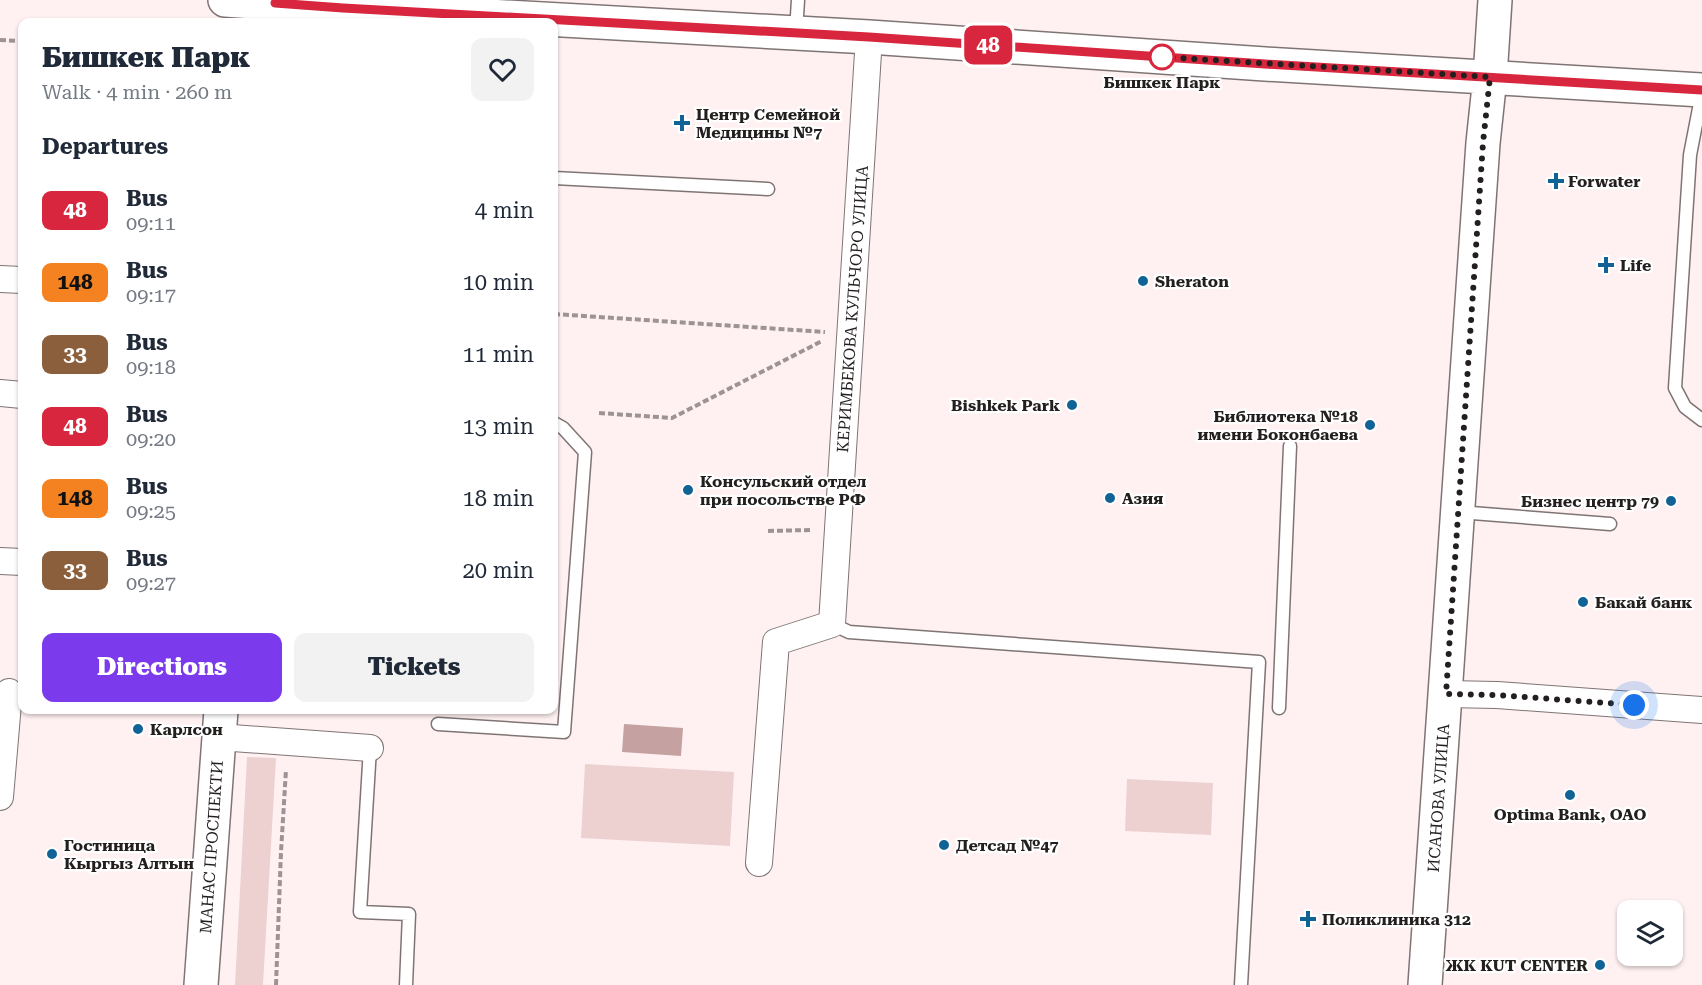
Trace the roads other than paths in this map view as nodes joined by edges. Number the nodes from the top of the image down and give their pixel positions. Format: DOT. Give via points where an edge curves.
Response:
graph roads {
  1 [pos="225,0"];
  2 [pos="798,0"];
  3 [pos="1495,0"];
  4 [pos="274,8"];
  5 [pos="436,18"];
  6 [pos="558,23"];
  7 [pos="796,33"];
  8 [pos="869,37"];
  9 [pos="1490,77"];
  10 [pos="1702,91"];
  11 [pos="558,178"];
  12 [pos="768,189"];
  13 [pos="0,279"];
  14 [pos="18,279"];
  15 [pos="0,393"];
  16 [pos="18,395"];
  17 [pos="1702,420"];
  18 [pos="558,425"];
  19 [pos="1290,446"];
  20 [pos="1458,512"];
  21 [pos="1610,524"];
  22 [pos="0,561"];
  23 [pos="18,562"];
  24 [pos="832,624"];
  25 [pos="10,692"];
  26 [pos="1446,694"];
  27 [pos="1279,708"];
  28 [pos="1702,710"];
  29 [pos="220,723"];
  30 [pos="438,724"];
  31 [pos="370,748"];
  32 [pos="0,797"];
  33 [pos="759,863"];
  34 [pos="201,985"];
  35 [pos="406,985"];
  36 [pos="1240,985"];
  37 [pos="1425,985"];
  1 -- 4 [label="main road"];
  2 -- 7 [label="lane"];
  3 -- 9 [label="main road, ИСАНОВА УЛИЦА"];
  4 -- 5 [label="main road"];
  6 -- 7 [label="main road"];
  7 -- 8 [label="main road"];
  8 -- 9 [label="main road"];
  8 -- 24 [label="street, КЕРИМБЕКОВА КУЛЬЧОРО УЛИЦА"];
  9 -- 10 [label="main road"];
  9 -- 20 [label="main road, ИСАНОВА УЛИЦА"];
  10 -- 17 [label="lane" via="1690,155 1675,388 1685,408"];
  11 -- 12 [label="lane"];
  13 -- 14 [label="street"];
  15 -- 16 [label="street"];
  18 -- 30 [label="lane" via="585,452 564,732"];
  19 -- 27 [label="lane"];
  20 -- 21 [label="lane"];
  20 -- 26 [label="main road, ИСАНОВА УЛИЦА"];
  22 -- 23 [label="street"];
  24 -- 33 [label="street" via="776,642"];
  24 -- 36 [label="lane" via="849,632 1259,662"];
  25 -- 32 [label="street"];
  26 -- 28 [label="street"];
  26 -- 37 [label="main road, ИСАНОВА УЛИЦА"];
  29 -- 31 [label="street" via="288,742"];
  29 -- 34 [label="main road, МАНАС ПРОСПЕКТИ"];
  31 -- 35 [label="lane" via="360,912 409,914"];
}
